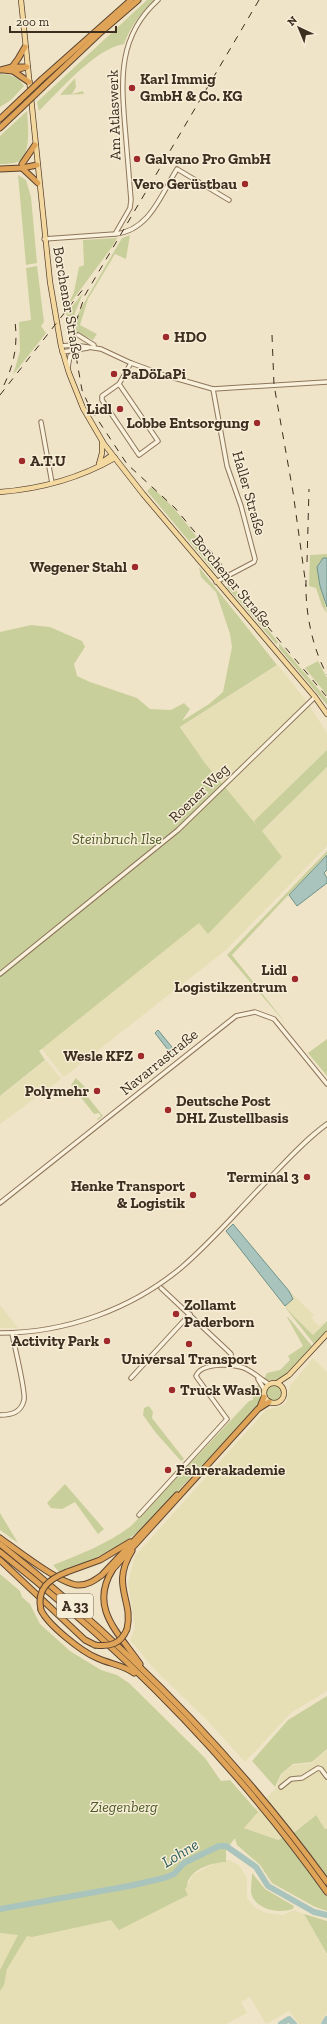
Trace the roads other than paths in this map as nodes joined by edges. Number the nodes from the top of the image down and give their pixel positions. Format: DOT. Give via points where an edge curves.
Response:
graph roads {
  1 [pos="21,0"];
  2 [pos="131,0"];
  3 [pos="138,0"];
  4 [pos="158,0"];
  5 [pos="25,47"];
  6 [pos="27,67"];
  7 [pos="12,69"];
  8 [pos="2,70"];
  9 [pos="29,82"];
  10 [pos="20,100"];
  11 [pos="0,114"];
  12 [pos="0,119"];
  13 [pos="0,128"];
  14 [pos="35,145"];
  15 [pos="36,165"];
  16 [pos="22,166"];
  17 [pos="1,169"];
  18 [pos="38,183"];
  19 [pos="229,200"];
  20 [pos="115,234"];
  21 [pos="44,239"];
  22 [pos="78,335"];
  23 [pos="61,346"];
  24 [pos="93,347"];
  25 [pos="78,350"];
  26 [pos="62,352"];
  27 [pos="131,363"];
  28 [pos="67,369"];
  29 [pos="327,382"];
  30 [pos="119,384"];
  31 [pos="213,389"];
  32 [pos="41,422"];
  33 [pos="102,440"];
  34 [pos="113,457"];
  35 [pos="99,464"];
  36 [pos="94,469"];
  37 [pos="52,483"];
  38 [pos="0,492"];
  39 [pos="216,582"];
  40 [pos="315,697"];
  41 [pos="327,714"];
  42 [pos="0,974"];
  43 [pos="327,1084"];
  44 [pos="327,1124"];
  45 [pos="0,1204"];
  46 [pos="161,1288"];
  47 [pos="190,1314"];
  48 [pos="0,1333"];
  49 [pos="12,1333"];
  50 [pos="327,1334"];
  51 [pos="232,1365"];
  52 [pos="289,1375"];
  53 [pos="131,1378"];
  54 [pos="257,1378"];
  55 [pos="269,1384"];
  56 [pos="277,1384"];
  57 [pos="282,1388"];
  58 [pos="264,1389"];
  59 [pos="264,1397"];
  60 [pos="269,1402"];
  61 [pos="258,1409"];
  62 [pos="0,1415"];
  63 [pos="194,1479"];
  64 [pos="139,1515"];
  65 [pos="145,1534"];
  66 [pos="139,1535"];
  67 [pos="0,1538"];
  68 [pos="0,1544"];
  69 [pos="0,1552"];
  70 [pos="0,1560"];
  71 [pos="146,1673"];
  72 [pos="145,1680"];
  73 [pos="231,1767"];
  74 [pos="327,1777"];
  75 [pos="281,1787"];
  76 [pos="327,1882"];
  77 [pos="327,1892"];
  1 -- 5 [label="main road, Borchener Straße"];
  2 -- 10 [label="highway, bridge"];
  3 -- 13 [label="highway, bridge"];
  4 -- 20 [label="street, Am Atlaswerk" via="142,16 130,38 125,57 122,89 131,204"];
  5 -- 6 [label="main road, Borchener Straße"];
  5 -- 7 [label="highway"];
  6 -- 7 [label="highway"];
  6 -- 9 [label="main road, Borchener Straße"];
  7 -- 8 [label="highway"];
  7 -- 9 [label="highway"];
  9 -- 14 [label="main road, Borchener Straße"];
  10 -- 11 [label="highway"];
  10 -- 12 [label="highway"];
  14 -- 15 [label="main road, Borchener Straße"];
  14 -- 16 [label="highway"];
  15 -- 16 [label="highway"];
  15 -- 18 [label="main road, Borchener Straße"];
  16 -- 17 [label="highway"];
  16 -- 18 [label="highway"];
  18 -- 21 [label="main road, Borchener Straße"];
  19 -- 20 [label="street" via="177,169 142,224 129,231"];
  20 -- 21 [label="street"];
  21 -- 23 [label="main road, Borchener Straße"];
  22 -- 24 [label="street" via="94,345"];
  23 -- 24 [label="street"];
  23 -- 26 [label="main road, Borchener Straße"];
  24 -- 25 [label="street"];
  24 -- 27 [label="street"];
  25 -- 26 [label="street"];
  25 -- 28 [label="street" via="70,356"];
  26 -- 28 [label="main road, Borchener Straße"];
  27 -- 30 [label="street"];
  27 -- 31 [label="street" via="180,381"];
  28 -- 33 [label="main road, Borchener Straße" via="83,408"];
  29 -- 31 [label="street"];
  30 -- 30 [label="street" via="158,441 139,455 102,400 102,396"];
  31 -- 39 [label="street, Haller Straße" via="226,466 241,506 255,559"];
  32 -- 37 [label="street"];
  33 -- 34 [label="main road, Borchener Straße"];
  33 -- 35 [label="main road"];
  34 -- 35 [label="main road"];
  34 -- 36 [label="main road"];
  34 -- 39 [label="main road, Borchener Straße"];
  35 -- 36 [label="main road"];
  36 -- 37 [label="main road"];
  37 -- 38 [label="main road"];
  39 -- 40 [label="main road, Borchener Straße"];
  40 -- 41 [label="main road, Borchener Straße"];
  40 -- 42 [label="street, Roener Weg" via="178,830"];
  43 -- 45 [label="street, Navarrastraße" via="274,1019 255,1012 236,1016"];
  44 -- 49 [label="street" via="304,1143 191,1259 155,1287 123,1305 86,1320 53,1328"];
  46 -- 47 [label="street"];
  47 -- 51 [label="street" via="231,1354"];
  47 -- 53 [label="street"];
  48 -- 49 [label="street"];
  49 -- 62 [label="street" via="24,1401 11,1415"];
  50 -- 52 [label="main road"];
  51 -- 54 [label="street" via="249,1370"];
  51 -- 64 [label="street" via="203,1368 197,1374 227,1419"];
  52 -- 56 [label="main road"];
  52 -- 57 [label="main road"];
  54 -- 55 [label="street"];
  54 -- 58 [label="street"];
  55 -- 56 [label="main road"];
  55 -- 58 [label="main road"];
  56 -- 57 [label="main road"];
  57 -- 60 [label="main road" via="284,1394 281,1400 276,1403"];
  58 -- 59 [label="main road"];
  59 -- 60 [label="main road"];
  59 -- 61 [label="highway"];
  60 -- 61 [label="highway"];
  61 -- 63 [label="highway"];
  63 -- 65 [label="highway"];
  63 -- 66 [label="highway"];
  65 -- 70 [label="highway, bridge" via="123,1572 122,1589 128,1618 127,1629 117,1642 105,1647 85,1640"];
  65 -- 71 [label="highway" via="113,1569 105,1584 104,1597 108,1618"];
  66 -- 67 [label="highway" via="102,1575 78,1585 65,1580"];
  66 -- 72 [label="highway, bridge" via="100,1560 51,1579 42,1589 39,1599 41,1610 50,1622 88,1653 125,1667"];
  68 -- 71 [label="highway, A 33" via="89,1619"];
  69 -- 72 [label="highway, A 33" via="78,1617"];
  71 -- 73 [label="highway, A 33"];
  72 -- 73 [label="highway, A 33"];
  73 -- 76 [label="highway, A 33" via="284,1825"];
  73 -- 77 [label="highway, A 33"];
  74 -- 75 [label="street" via="318,1768 302,1778 291,1779"];
}
